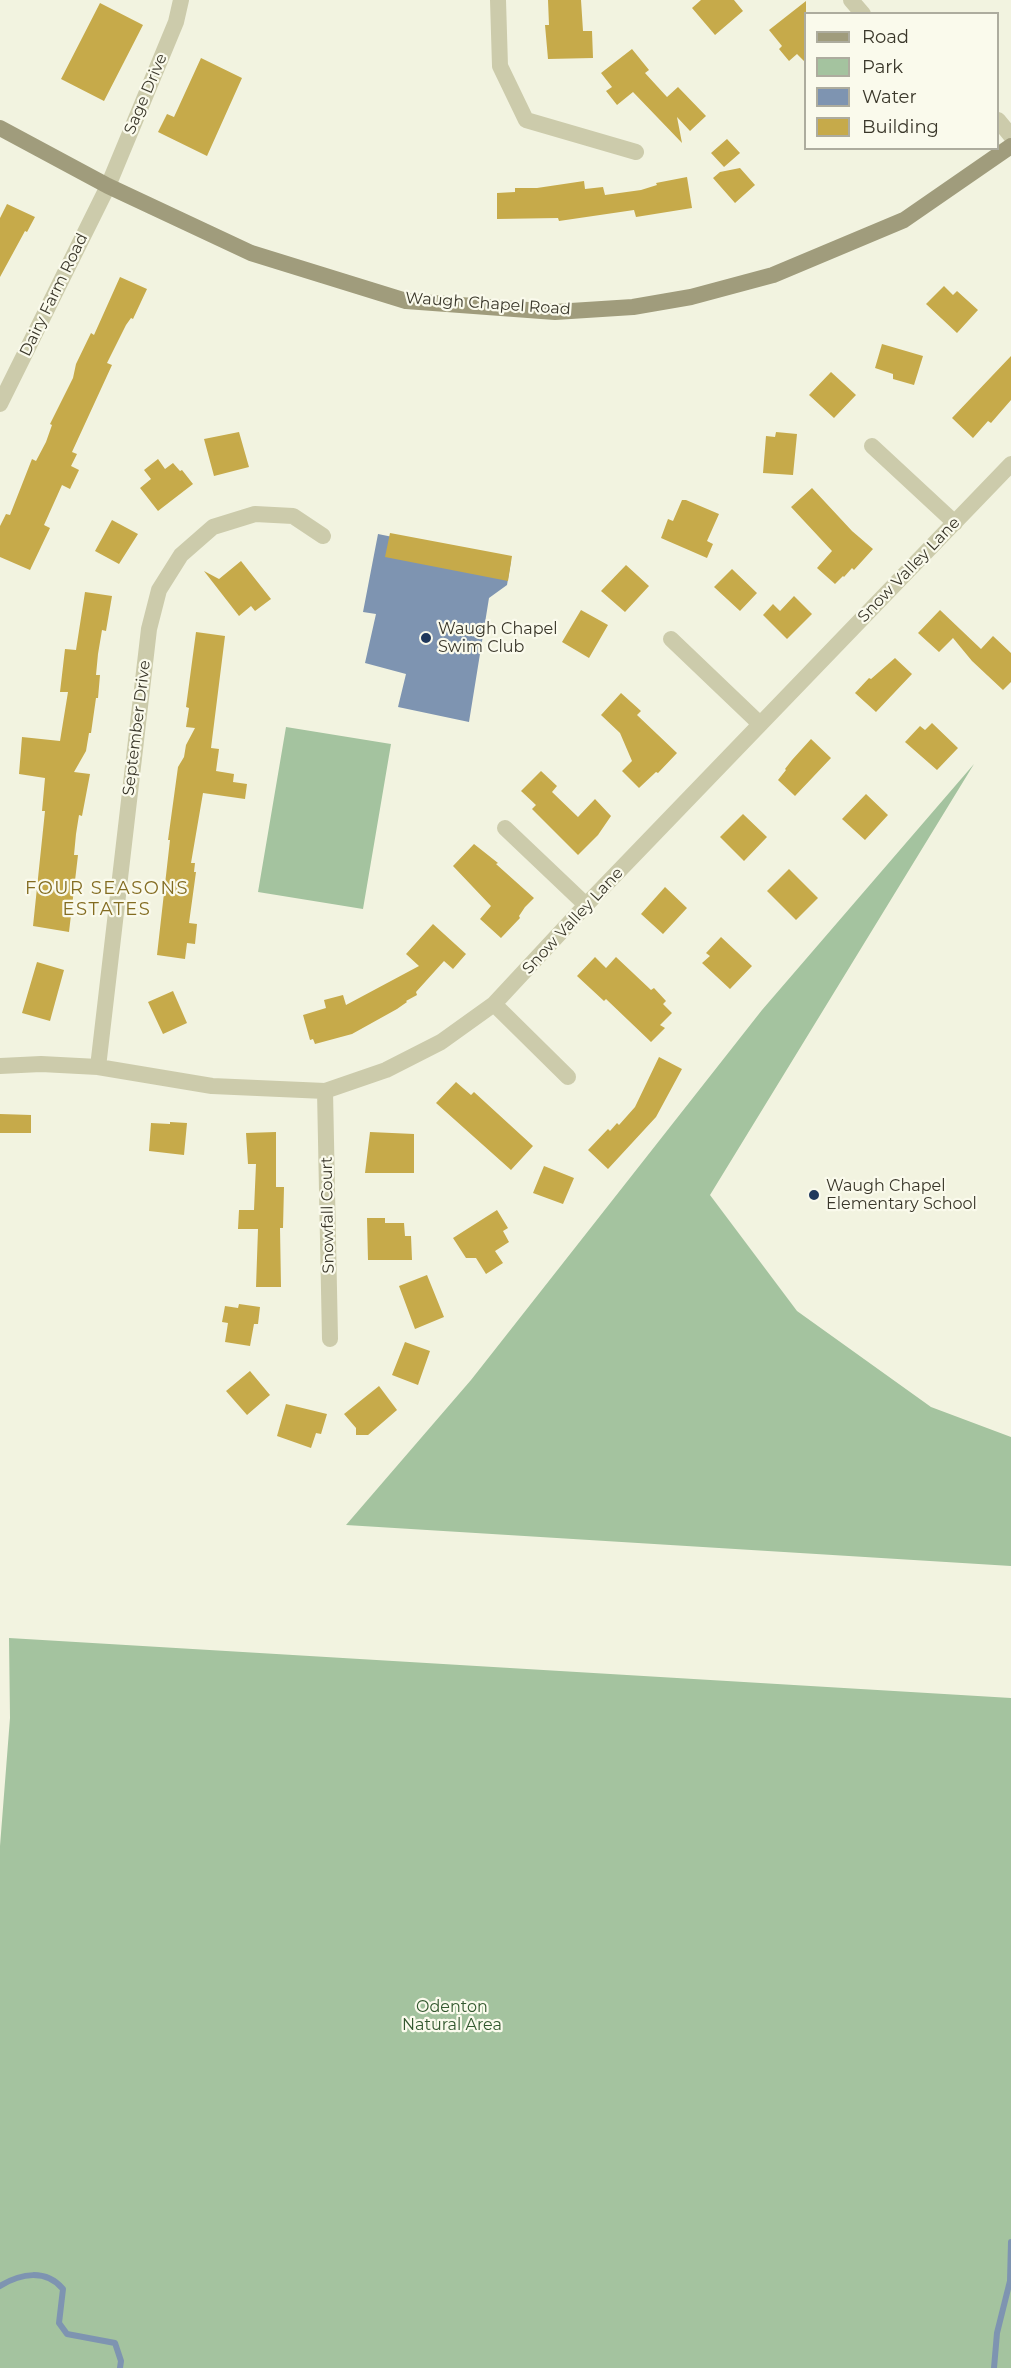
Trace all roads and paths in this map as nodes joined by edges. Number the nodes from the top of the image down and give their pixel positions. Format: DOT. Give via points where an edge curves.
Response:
graph roads {
  1 [pos="181,0"];
  2 [pos="498,0"];
  3 [pos="851,0"];
  4 [pos="861,12"];
  5 [pos="999,121"];
  6 [pos="0,128"];
  7 [pos="1011,136"];
  8 [pos="1011,146"];
  9 [pos="636,152"];
  10 [pos="108,186"];
  11 [pos="0,404"];
  12 [pos="872,446"];
  13 [pos="1011,464"];
  14 [pos="955,523"];
  15 [pos="323,536"];
  16 [pos="671,639"];
  17 [pos="760,724"];
  18 [pos="505,828"];
  19 [pos="586,905"];
  20 [pos="494,1004"];
  21 [pos="0,1066"];
  22 [pos="98,1067"];
  23 [pos="568,1077"];
  24 [pos="325,1090"];
  25 [pos="330,1339"];
  1 -- 10 [label="street, Sage Drive" via="176,22"];
  2 -- 9 [label="street" via="500,66 526,120"];
  3 -- 4 [label="street"];
  5 -- 7 [label="street"];
  6 -- 10 [label="main road, Waugh Chapel Road"];
  8 -- 10 [label="main road, Waugh Chapel Road" via="904,220 773,275 691,297 633,307 555,312 406,301 250,253"];
  10 -- 11 [label="street, Dairy Farm Road"];
  12 -- 14 [label="street"];
  13 -- 14 [label="street, Snow Valley Lane"];
  14 -- 17 [label="street, Snow Valley Lane"];
  15 -- 22 [label="street, September Drive" via="293,516 255,514 213,527 181,555 159,590 149,629"];
  16 -- 17 [label="street"];
  17 -- 19 [label="street, Snow Valley Lane"];
  18 -- 19 [label="street"];
  19 -- 20 [label="street, Snow Valley Lane"];
  20 -- 23 [label="street"];
  20 -- 24 [label="street, Snow Valley Lane" via="441,1042 386,1070"];
  21 -- 22 [label="street, Snow Valley Lane"];
  22 -- 24 [label="street, Snow Valley Lane" via="212,1086"];
  24 -- 25 [label="street, Snowfall Court"];
}
